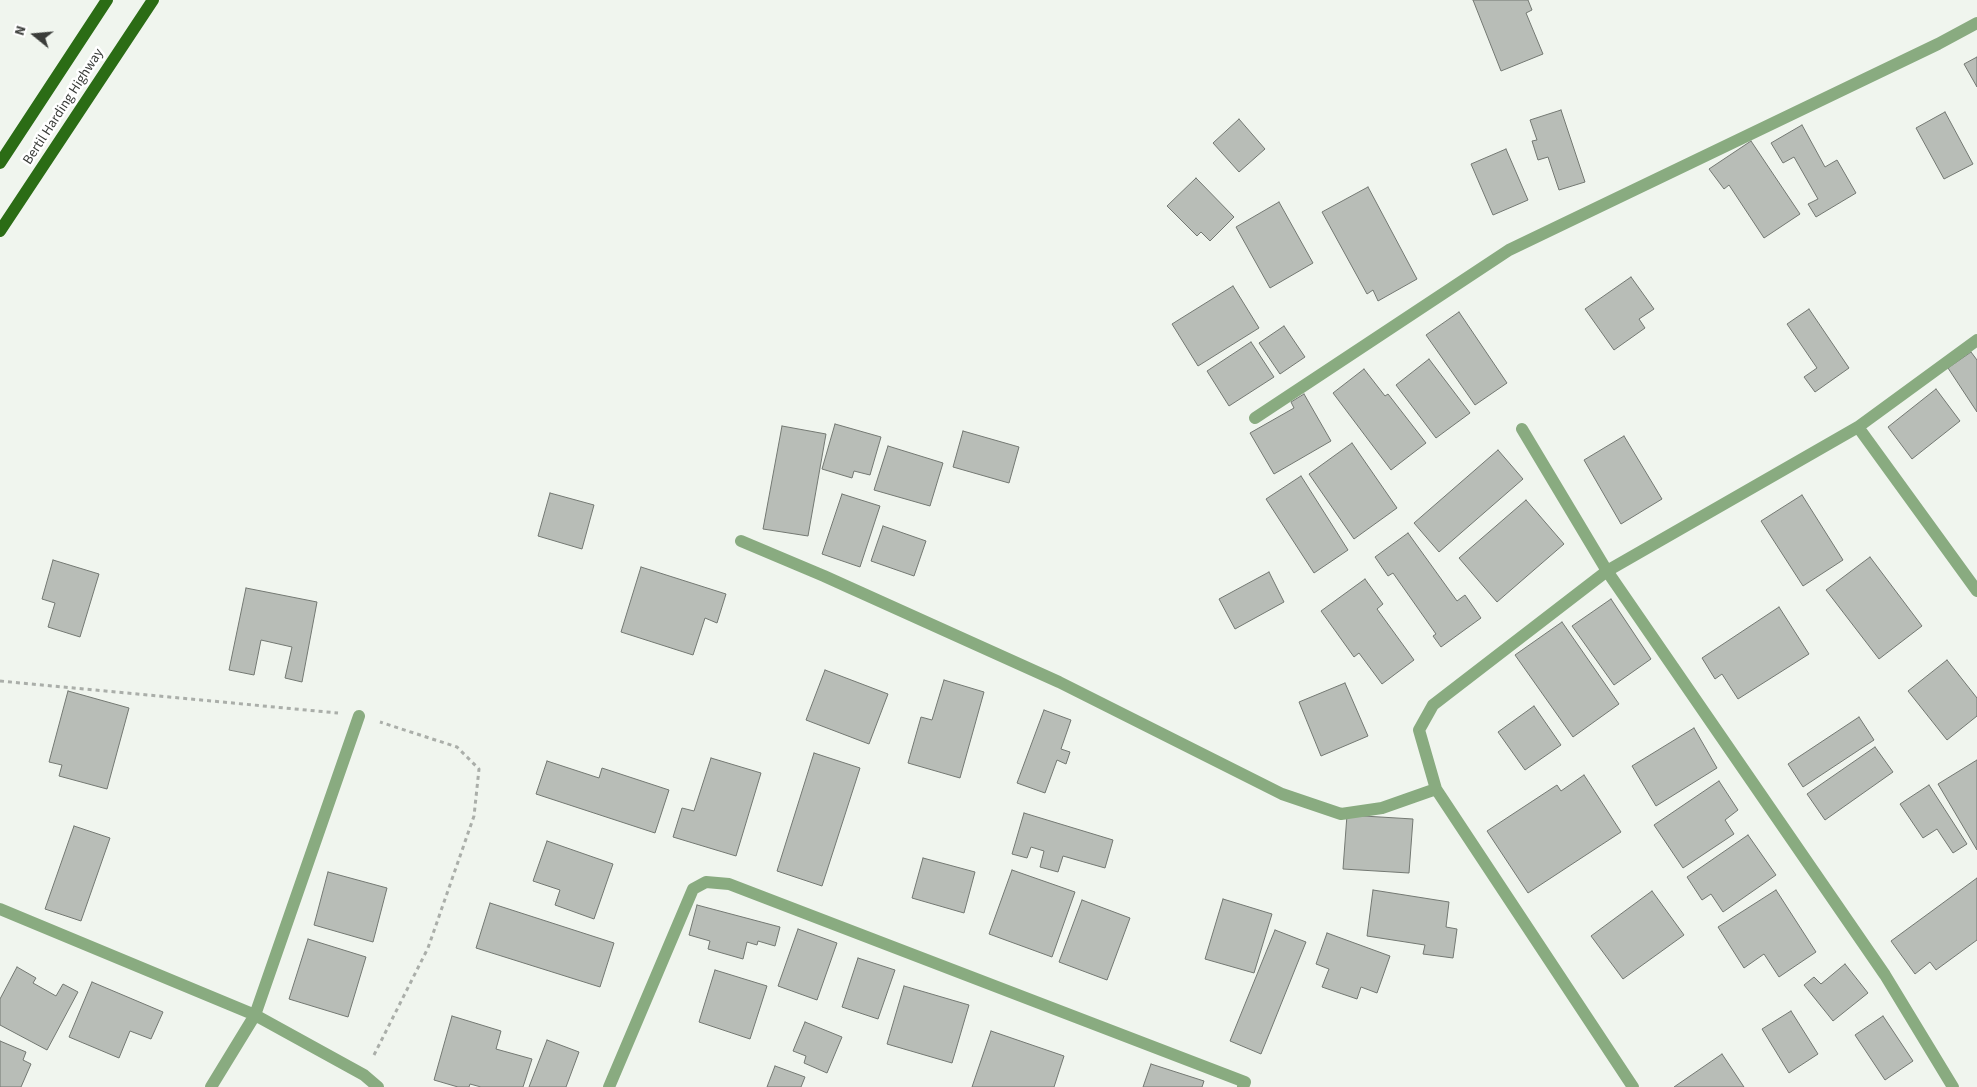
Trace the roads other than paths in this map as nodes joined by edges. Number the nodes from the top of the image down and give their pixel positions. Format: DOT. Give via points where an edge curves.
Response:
graph roads {
  1 [pos="107,0"];
  2 [pos="153,0"];
  3 [pos="1977,23"];
  4 [pos="0,163"];
  5 [pos="0,231"];
  6 [pos="1977,340"];
  7 [pos="1254,418"];
  8 [pos="1858,427"];
  9 [pos="1522,429"];
  10 [pos="740,541"];
  11 [pos="1608,571"];
  12 [pos="1977,590"];
  13 [pos="359,716"];
  14 [pos="1436,789"];
  15 [pos="0,909"];
  16 [pos="255,1015"];
  17 [pos="211,1087"];
  18 [pos="378,1087"];
  19 [pos="609,1087"];
  20 [pos="1243,1087"];
  21 [pos="1633,1087"];
  22 [pos="1953,1087"];
  1 -- 4 [label="main road, Bertil Harding Highway"];
  2 -- 5 [label="main road, Bertil Harding Highway"];
  3 -- 7 [label="street" via="1509,250"];
  6 -- 8 [label="street"];
  8 -- 11 [label="street"];
  8 -- 12 [label="street"];
  9 -- 11 [label="street"];
  10 -- 14 [label="street" via="1059,682 1282,794 1341,814 1382,808"];
  11 -- 14 [label="street" via="1433,705 1419,730"];
  11 -- 22 [label="street" via="1885,975"];
  13 -- 16 [label="street"];
  14 -- 21 [label="street"];
  15 -- 16 [label="street"];
  16 -- 17 [label="street"];
  16 -- 18 [label="street" via="364,1075"];
  19 -- 20 [label="street" via="693,889 706,882 729,884 757,894 1245,1082"];
}
